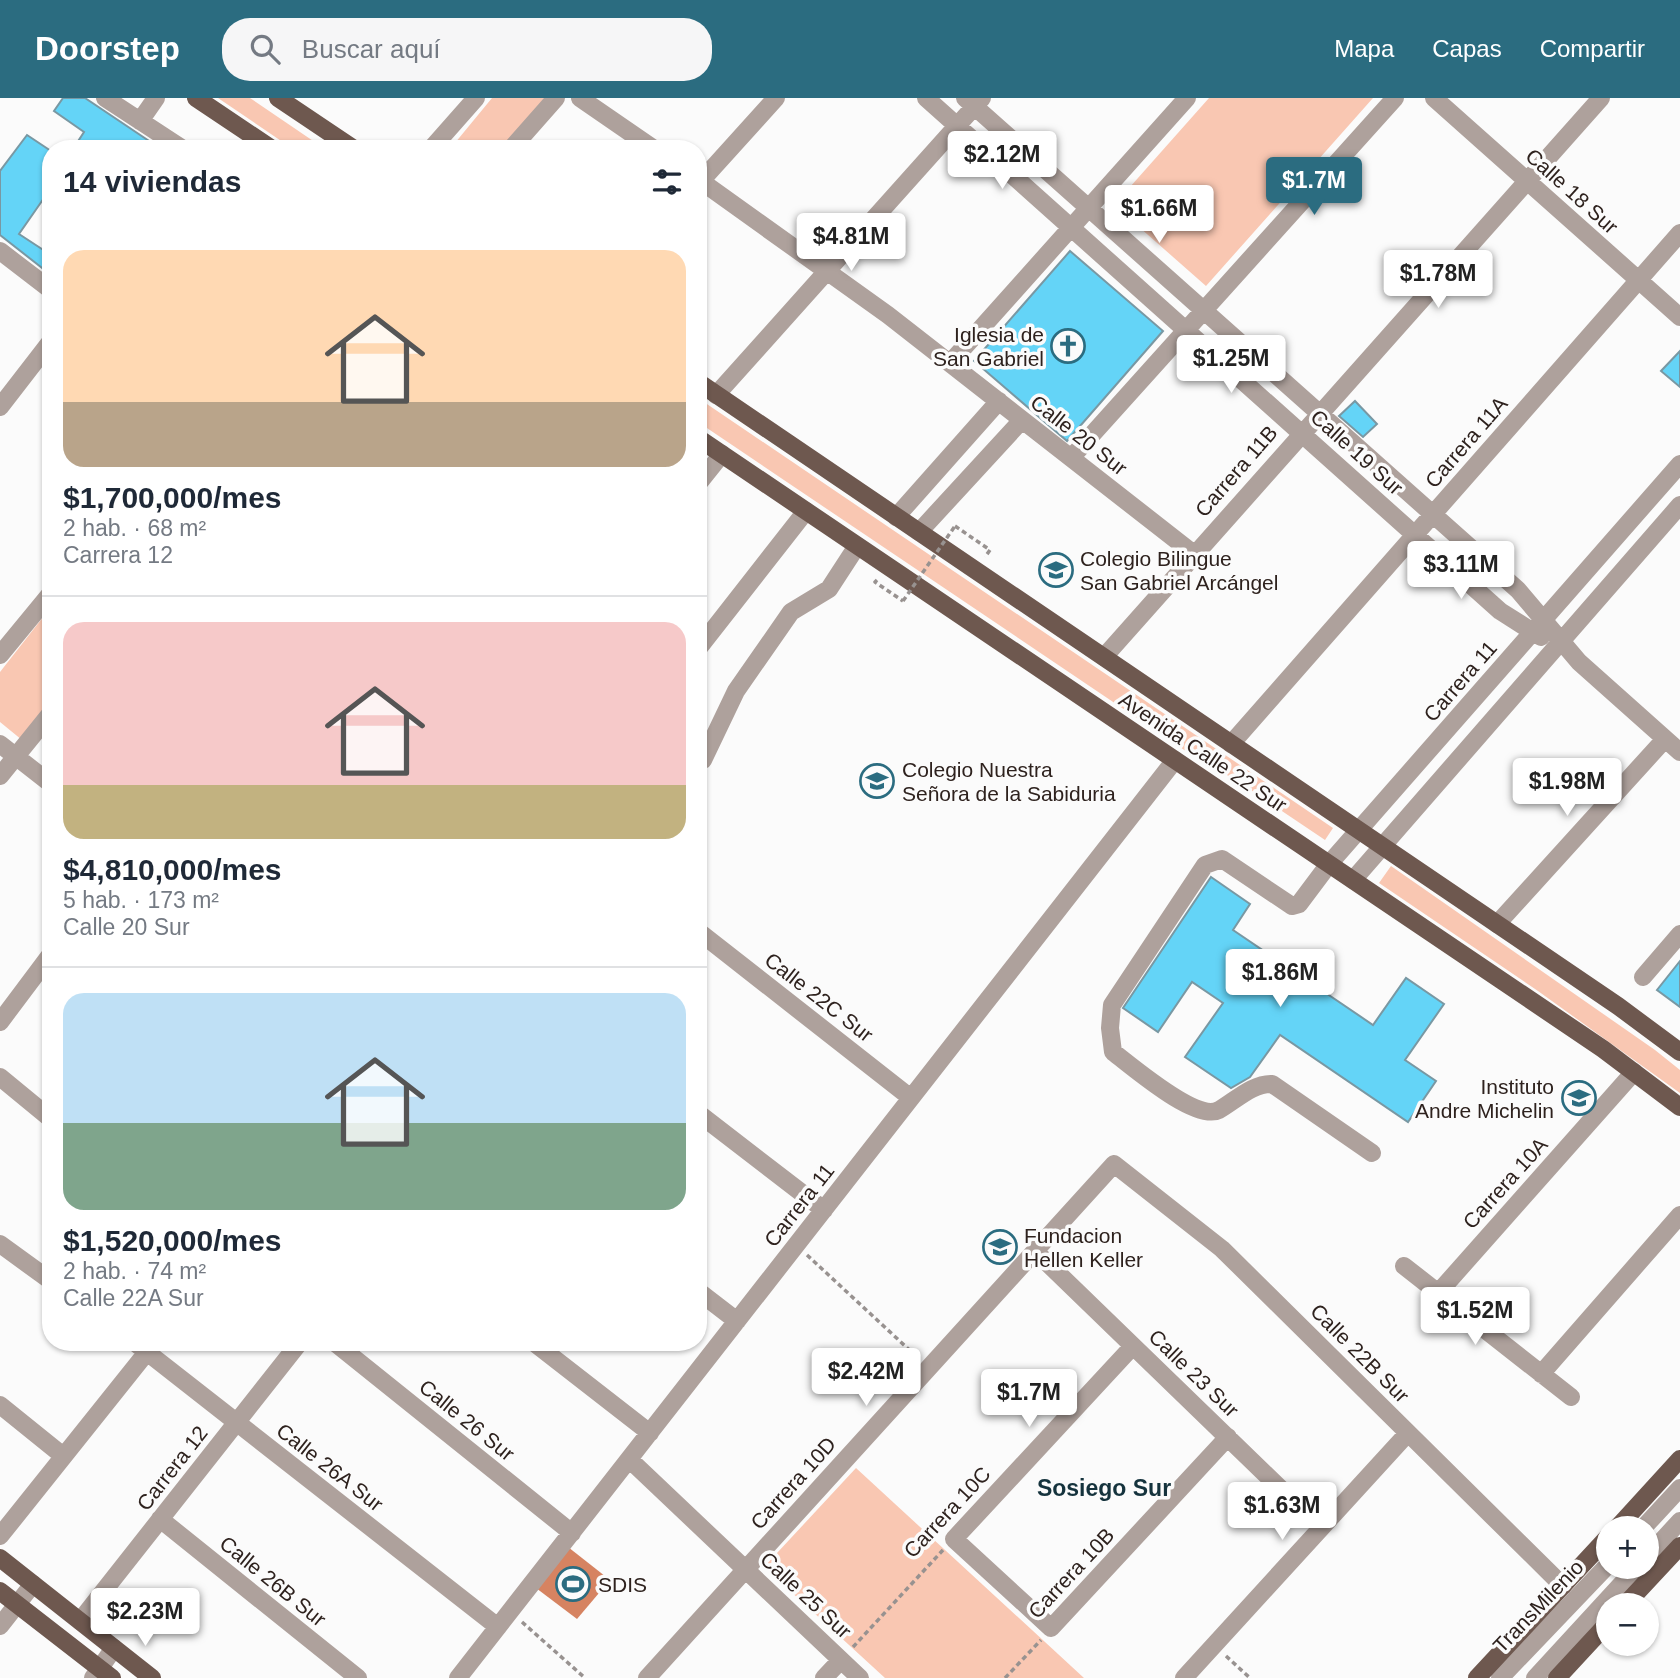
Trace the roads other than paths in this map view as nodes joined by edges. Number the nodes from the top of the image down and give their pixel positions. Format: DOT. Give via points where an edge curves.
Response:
graph roads {
  1 [pos="105,98"];
  2 [pos="156,98"];
  3 [pos="196,98"];
  4 [pos="278,98"];
  5 [pos="476,98"];
  6 [pos="556,98"];
  7 [pos="580,98"];
  8 [pos="776,98"];
  9 [pos="926,98"];
  10 [pos="1187,98"];
  11 [pos="1395,98"];
  12 [pos="1434,98"];
  13 [pos="1601,98"];
  14 [pos="974,101"];
  15 [pos="141,121"];
  16 [pos="958,126"];
  17 [pos="170,140"];
  18 [pos="259,140"];
  19 [pos="341,140"];
  20 [pos="439,140"];
  21 [pos="518,140"];
  22 [pos="641,140"];
  23 [pos="707,172"];
  24 [pos="1527,181"];
  25 [pos="707,185"];
  26 [pos="1089,208"];
  27 [pos="1071,228"];
  28 [pos="1680,233"];
  29 [pos="0,251"];
  30 [pos="828,270"];
  31 [pos="1639,280"];
  32 [pos="42,282"];
  33 [pos="1204,310"];
  34 [pos="1680,317"];
  35 [pos="1186,330"];
  36 [pos="42,353"];
  37 [pos="950,363"];
  38 [pos="707,388"];
  39 [pos="716,395"];
  40 [pos="999,401"];
  41 [pos="0,407"];
  42 [pos="1319,413"];
  43 [pos="1022,420"];
  44 [pos="1301,432"];
  45 [pos="707,444"];
  46 [pos="722,454"];
  47 [pos="1071,457"];
  48 [pos="1680,464"];
  49 [pos="707,473"];
  50 [pos="1651,497"];
  51 [pos="806,511"];
  52 [pos="1433,514"];
  53 [pos="1677,514"];
  54 [pos="896,517"];
  55 [pos="919,532"];
  56 [pos="1415,534"];
  57 [pos="857,545"];
  58 [pos="1194,554"];
  59 [pos="42,604"];
  60 [pos="1538,626"];
  61 [pos="707,638"];
  62 [pos="1558,644"];
  63 [pos="0,655"];
  64 [pos="1104,657"];
  65 [pos="42,724"];
  66 [pos="1665,738"];
  67 [pos="0,744"];
  68 [pos="1231,744"];
  69 [pos="707,752"];
  70 [pos="1680,752"];
  71 [pos="16,757"];
  72 [pos="1175,760"];
  73 [pos="0,776"];
  74 [pos="42,777"];
  75 [pos="1359,830"];
  76 [pos="1382,846"];
  77 [pos="1329,864"];
  78 [pos="1353,880"];
  79 [pos="1497,924"];
  80 [pos="1680,934"];
  81 [pos="707,938"];
  82 [pos="42,969"];
  83 [pos="1643,977"];
  84 [pos="0,1022"];
  85 [pos="1680,1052"];
  86 [pos="1634,1072"];
  87 [pos="0,1077"];
  88 [pos="911,1098"];
  89 [pos="1680,1107"];
  90 [pos="42,1112"];
  91 [pos="707,1119"];
  92 [pos="1372,1153"];
  93 [pos="1114,1164"];
  94 [pos="824,1210"];
  95 [pos="1680,1215"];
  96 [pos="0,1244"];
  97 [pos="1035,1251"];
  98 [pos="1404,1266"];
  99 [pos="42,1274"];
  100 [pos="1438,1293"];
  101 [pos="707,1298"];
  102 [pos="737,1321"];
  103 [pos="1133,1346"];
  104 [pos="141,1351"];
  105 [pos="151,1351"];
  106 [pos="293,1351"];
  107 [pos="345,1351"];
  108 [pos="545,1351"];
  109 [pos="1541,1374"];
  110 [pos="1571,1397"];
  111 [pos="0,1405"];
  112 [pos="236,1422"];
  113 [pos="650,1433"];
  114 [pos="1408,1433"];
  115 [pos="1227,1437"];
  116 [pos="62,1455"];
  117 [pos="629,1459"];
  118 [pos="1680,1459"];
  119 [pos="1680,1488"];
  120 [pos="1628,1516"];
  121 [pos="1654,1516"];
  122 [pos="160,1519"];
  123 [pos="1680,1521"];
  124 [pos="1321,1528"];
  125 [pos="572,1533"];
  126 [pos="0,1536"];
  127 [pos="1659,1544"];
  128 [pos="1680,1546"];
  129 [pos="1596,1550"];
  130 [pos="0,1558"];
  131 [pos="745,1569"];
  132 [pos="1596,1578"];
  133 [pos="1626,1579"];
  134 [pos="33,1584"];
  135 [pos="1563,1586"];
  136 [pos="0,1591"];
  137 [pos="1636,1593"];
  138 [pos="17,1604"];
  139 [pos="80,1621"];
  140 [pos="0,1626"];
  141 [pos="498,1627"];
  142 [pos="1051,1628"];
  143 [pos="1596,1636"];
  144 [pos="114,1648"];
  145 [pos="841,1660"];
  146 [pos="102,1675"];
  147 [pos="152,1678"];
  148 [pos="358,1678"];
  149 [pos="458,1678"];
  150 [pos="646,1678"];
  151 [pos="824,1678"];
  152 [pos="860,1678"];
  153 [pos="1184,1678"];
  154 [pos="1477,1678"];
  155 [pos="1500,1678"];
  156 [pos="1535,1678"];
  157 [pos="1557,1678"];
  1 -- 15 [label="street"];
  2 -- 15 [label="street"];
  3 -- 18 [label="main road"];
  4 -- 19 [label="main road"];
  5 -- 20 [label="street"];
  6 -- 21 [label="street"];
  7 -- 22 [label="street"];
  8 -- 23 [label="street"];
  9 -- 16 [label="street, Calle 19 Sur"];
  10 -- 26 [label="street"];
  11 -- 33 [label="street"];
  12 -- 24 [label="street, Calle 18 Sur"];
  13 -- 24 [label="street, Carrera 11B"];
  14 -- 16 [label="street"];
  14 -- 26 [label="street, Calle 19 Sur"];
  15 -- 17 [label="street"];
  16 -- 27 [label="street, Calle 19 Sur"];
  16 -- 30 [label="street"];
  24 -- 31 [label="street, Calle 18 Sur"];
  24 -- 42 [label="street, Carrera 11B"];
  25 -- 30 [label="street, Calle 20 Sur"];
  26 -- 27 [label="street"];
  26 -- 33 [label="street, Calle 19 Sur"];
  27 -- 35 [label="street, Calle 19 Sur"];
  27 -- 37 [label="street"];
  28 -- 31 [label="street, Carrera 11A"];
  29 -- 32 [label="street"];
  30 -- 37 [label="street, Calle 20 Sur"];
  30 -- 39 [label="street"];
  31 -- 34 [label="street, Calle 18 Sur"];
  31 -- 52 [label="street, Carrera 11A"];
  33 -- 35 [label="street"];
  33 -- 42 [label="street, Calle 19 Sur"];
  35 -- 44 [label="street, Calle 19 Sur"];
  35 -- 47 [label="street"];
  36 -- 41 [label="street"];
  37 -- 40 [label="street, Calle 20 Sur"];
  38 -- 39 [label="main road, Avenida Calle 22 Sur"];
  39 -- 54 [label="main road, Avenida Calle 22 Sur"];
  40 -- 43 [label="street, Calle 20 Sur"];
  40 -- 54 [label="street"];
  42 -- 44 [label="street, Carrera 11B"];
  42 -- 52 [label="street, Calle 19 Sur"];
  43 -- 47 [label="street, Calle 20 Sur"];
  43 -- 55 [label="street"];
  44 -- 56 [label="street, Calle 19 Sur"];
  44 -- 58 [label="street, Carrera 11B"];
  45 -- 46 [label="main road, Avenida Calle 22 Sur"];
  46 -- 49 [label="street"];
  46 -- 51 [label="main road, Avenida Calle 22 Sur"];
  47 -- 58 [label="street, Calle 20 Sur"];
  48 -- 50 [label="street, Carrera 11"];
  50 -- 53 [label="street"];
  50 -- 60 [label="street, Carrera 11"];
  51 -- 57 [label="main road, Avenida Calle 22 Sur"];
  51 -- 61 [label="street"];
  52 -- 56 [label="street, Carrera 11A"];
  52 -- 60 [label="street, Calle 19 Sur" via="1518,590"];
  53 -- 62 [label="street"];
  54 -- 55 [label="main road, Avenida Calle 22 Sur"];
  55 -- 64 [label="main road, Avenida Calle 22 Sur"];
  56 -- 60 [label="street, Calle 19 Sur" via="1500,611"];
  56 -- 68 [label="street, Carrera 11A"];
  57 -- 69 [label="street" via="829,589 791,612 736,691"];
  57 -- 72 [label="main road, Avenida Calle 22 Sur"];
  58 -- 64 [label="street, Carrera 11B"];
  59 -- 63 [label="street"];
  60 -- 62 [label="street, Calle 19 Sur"];
  60 -- 75 [label="street, Carrera 11"];
  62 -- 66 [label="street, Calle 19 Sur"];
  62 -- 76 [label="street"];
  64 -- 68 [label="main road, Avenida Calle 22 Sur"];
  65 -- 71 [label="street"];
  66 -- 70 [label="street, Calle 19 Sur"];
  66 -- 79 [label="street"];
  67 -- 71 [label="street"];
  68 -- 75 [label="main road, Avenida Calle 22 Sur"];
  71 -- 73 [label="street"];
  71 -- 74 [label="street"];
  72 -- 77 [label="main road, Avenida Calle 22 Sur"];
  72 -- 88 [label="street, Carrera 11"];
  75 -- 76 [label="main road, Avenida Calle 22 Sur"];
  75 -- 77 [label="street, Carrera 11"];
  76 -- 78 [label="street"];
  76 -- 79 [label="main road, Avenida Calle 22 Sur"];
  77 -- 78 [label="main road, Avenida Calle 22 Sur"];
  77 -- 92 [label="street, Carrera 11" via="1307,896 1292,906 1222,859 1205,865 1112,1005 1113,1052 1205,1113 1216,1112 1262,1083 1272,1084"];
  78 -- 86 [label="main road, Avenida Calle 22 Sur"];
  79 -- 85 [label="main road, Avenida Calle 22 Sur"];
  80 -- 83 [label="street"];
  81 -- 88 [label="street, Calle 22C Sur"];
  82 -- 84 [label="street"];
  86 -- 89 [label="main road, Avenida Calle 22 Sur"];
  86 -- 100 [label="street, Carrera 10A"];
  87 -- 90 [label="street"];
  88 -- 94 [label="street, Carrera 11"];
  91 -- 94 [label="street"];
  93 -- 97 [label="street, Carrera 10D"];
  93 -- 114 [label="street, Calle 22B Sur" via="1222,1249"];
  94 -- 102 [label="street, Carrera 11"];
  95 -- 109 [label="street"];
  96 -- 99 [label="street"];
  97 -- 103 [label="street, Calle 23 Sur"];
  97 -- 131 [label="street, Carrera 10D"];
  98 -- 100 [label="street"];
  100 -- 109 [label="street"];
  101 -- 102 [label="street"];
  102 -- 113 [label="street, Carrera 11"];
  103 -- 115 [label="street, Calle 23 Sur"];
  103 -- 142 [label="street, Carrera 10C" via="954,1539"];
  104 -- 116 [label="street"];
  105 -- 112 [label="street, Calle 26A Sur"];
  106 -- 112 [label="street, Carrera 12"];
  107 -- 125 [label="street, Calle 26 Sur"];
  108 -- 113 [label="street"];
  109 -- 110 [label="street"];
  111 -- 116 [label="street"];
  112 -- 122 [label="street, Carrera 12"];
  112 -- 141 [label="street, Calle 26A Sur"];
  113 -- 117 [label="street, Carrera 11"];
  114 -- 124 [label="street"];
  114 -- 135 [label="street, Calle 22B Sur"];
  115 -- 124 [label="street, Calle 23 Sur"];
  115 -- 142 [label="street, Carrera 10B"];
  116 -- 126 [label="street"];
  117 -- 125 [label="street, Carrera 11"];
  117 -- 131 [label="street, Calle 25 Sur"];
  118 -- 120 [label="main road"];
  119 -- 121 [label="street"];
  122 -- 139 [label="street, Carrera 12"];
  122 -- 148 [label="street, Calle 26B Sur"];
  123 -- 127 [label="street"];
  124 -- 153 [label="street"];
  125 -- 141 [label="street, Carrera 11"];
  128 -- 137 [label="main road"];
  129 -- 135 [label="main road"];
  130 -- 134 [label="main road"];
  131 -- 145 [label="street, Calle 25 Sur"];
  131 -- 150 [label="street, Carrera 10D"];
  132 -- 155 [label="street, TransMilenio"];
  133 -- 156 [label="street"];
  134 -- 138 [label="street"];
  134 -- 139 [label="main road"];
  135 -- 154 [label="main road"];
  136 -- 138 [label="main road"];
  138 -- 140 [label="street"];
  138 -- 146 [label="main road"];
  139 -- 144 [label="main road"];
  141 -- 149 [label="street, Carrera 11"];
  143 -- 157 [label="main road"];
  144 -- 146 [label="street"];
  144 -- 147 [label="main road"];
  145 -- 151 [label="street"];
  145 -- 152 [label="street, Calle 25 Sur"];
}
